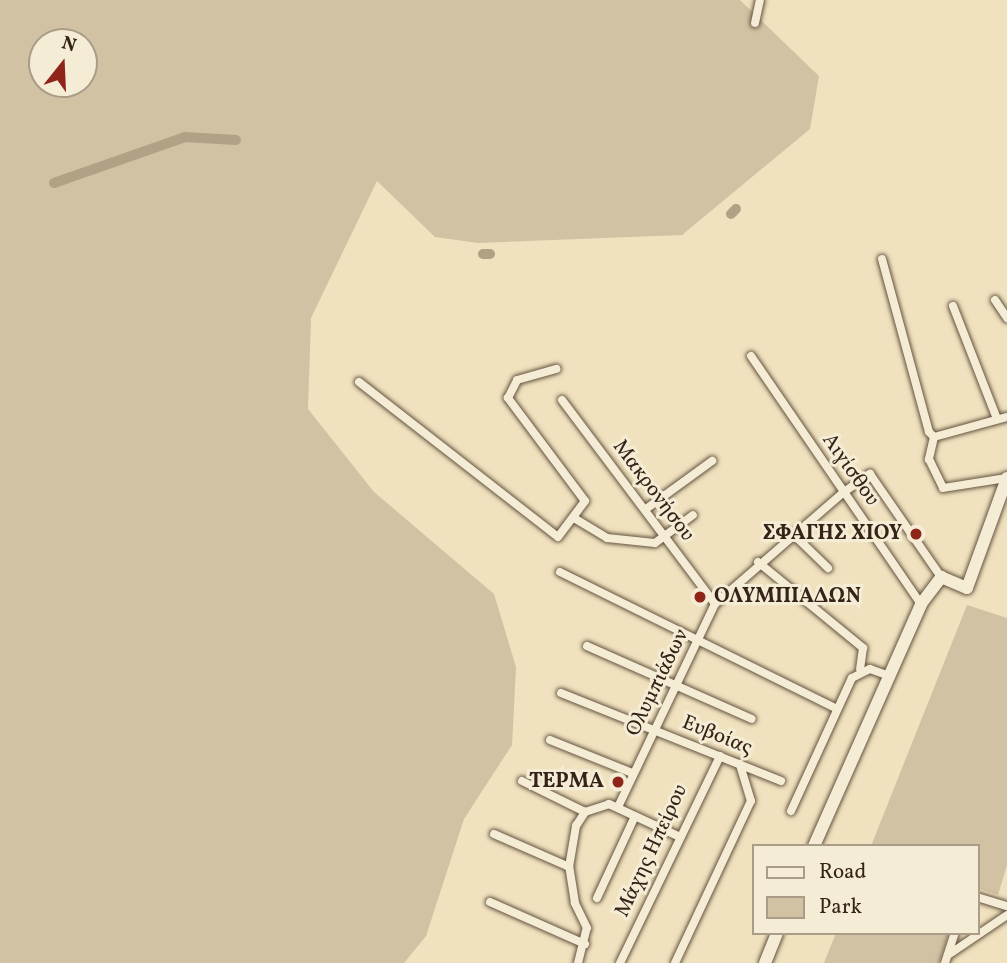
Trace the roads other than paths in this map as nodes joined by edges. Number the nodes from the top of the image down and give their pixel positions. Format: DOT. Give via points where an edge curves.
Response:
graph roads {
  1 [pos="760,0"];
  2 [pos="755,23"];
  3 [pos="882,259"];
  4 [pos="995,300"];
  5 [pos="953,306"];
  6 [pos="1007,318"];
  7 [pos="751,356"];
  8 [pos="556,369"];
  9 [pos="359,382"];
  10 [pos="562,400"];
  11 [pos="1007,417"];
  12 [pos="997,419"];
  13 [pos="934,437"];
  14 [pos="712,461"];
  15 [pos="1007,478"];
  16 [pos="844,492"];
  17 [pos="646,509"];
  18 [pos="693,515"];
  19 [pos="574,518"];
  20 [pos="793,534"];
  21 [pos="667,536"];
  22 [pos="758,562"];
  23 [pos="828,568"];
  24 [pos="560,572"];
  25 [pos="941,577"];
  26 [pos="715,604"];
  27 [pos="921,604"];
  28 [pos="699,639"];
  29 [pos="587,646"];
  30 [pos="860,669"];
  31 [pos="889,676"];
  32 [pos="678,685"];
  33 [pos="561,693"];
  34 [pos="835,708"];
  35 [pos="752,719"];
  36 [pos="655,729"];
  37 [pos="550,740"];
  38 [pos="720,756"];
  39 [pos="740,764"];
  40 [pos="632,773"];
  41 [pos="522,781"];
  42 [pos="781,781"];
  43 [pos="618,807"];
  44 [pos="791,811"];
  45 [pos="584,812"];
  46 [pos="635,816"];
  47 [pos="494,834"];
  48 [pos="678,836"];
  49 [pos="815,844"];
  50 [pos="569,867"];
  51 [pos="597,898"];
  52 [pos="979,898"];
  53 [pos="490,902"];
  54 [pos="1007,906"];
  55 [pos="1007,915"];
  56 [pos="776,935"];
  57 [pos="955,935"];
  58 [pos="585,944"];
  59 [pos="946,959"];
  60 [pos="578,963"];
  61 [pos="620,963"];
  62 [pos="675,963"];
  63 [pos="765,963"];
  1 -- 2 [label="street"];
  3 -- 13 [label="street"];
  4 -- 6 [label="street"];
  5 -- 12 [label="street"];
  7 -- 16 [label="street, Αιγίσθου"];
  8 -- 19 [label="street" via="517,380 508,398 585,501"];
  9 -- 19 [label="street" via="558,537"];
  10 -- 17 [label="street, Μακρονήσου"];
  11 -- 12 [label="street"];
  12 -- 13 [label="street"];
  13 -- 15 [label="street" via="929,459 943,488"];
  14 -- 17 [label="street"];
  15 -- 25 [label="street" via="967,588"];
  16 -- 20 [label="street, Ολυμπιάδων"];
  16 -- 25 [label="street, Ολυμπιάδων" via="870,474"];
  16 -- 27 [label="street, Αιγίσθου"];
  17 -- 21 [label="street, Μακρονήσου"];
  18 -- 21 [label="street"];
  19 -- 21 [label="street" via="631,543"];
  20 -- 22 [label="street, Ολυμπιάδων"];
  20 -- 23 [label="street"];
  21 -- 26 [label="street, Μακρονήσου"];
  22 -- 26 [label="street, Ολυμπιάδων"];
  22 -- 30 [label="street" via="863,648"];
  24 -- 28 [label="street"];
  25 -- 27 [label="street"];
  26 -- 28 [label="street, Ολυμπιάδων"];
  27 -- 31 [label="street"];
  28 -- 32 [label="street, Ολυμπιάδων"];
  28 -- 34 [label="street"];
  29 -- 32 [label="street"];
  30 -- 31 [label="street"];
  30 -- 34 [label="street"];
  31 -- 49 [label="street"];
  32 -- 35 [label="street"];
  32 -- 36 [label="street, Ολυμπιάδων"];
  33 -- 36 [label="street, Ευβοίας"];
  34 -- 44 [label="street"];
  36 -- 38 [label="street, Ευβοίας"];
  36 -- 40 [label="street, Ολυμπιάδων"];
  37 -- 40 [label="street"];
  38 -- 39 [label="street, Ευβοίας"];
  38 -- 48 [label="street, Μάχης Ηπείρου"];
  39 -- 42 [label="street, Ευβοίας"];
  39 -- 62 [label="street" via="751,801"];
  40 -- 43 [label="street, Ολυμπιάδων"];
  41 -- 45 [label="street"];
  43 -- 45 [label="street"];
  43 -- 46 [label="street"];
  45 -- 50 [label="street"];
  46 -- 48 [label="street"];
  46 -- 51 [label="street"];
  47 -- 50 [label="street"];
  48 -- 61 [label="street, Μάχης Ηπείρου"];
  50 -- 58 [label="street" via="575,903 587,928"];
  52 -- 54 [label="street"];
  53 -- 58 [label="street"];
  55 -- 59 [label="street"];
  56 -- 63 [label="street"];
  57 -- 59 [label="street"];
  58 -- 60 [label="street"];
}
